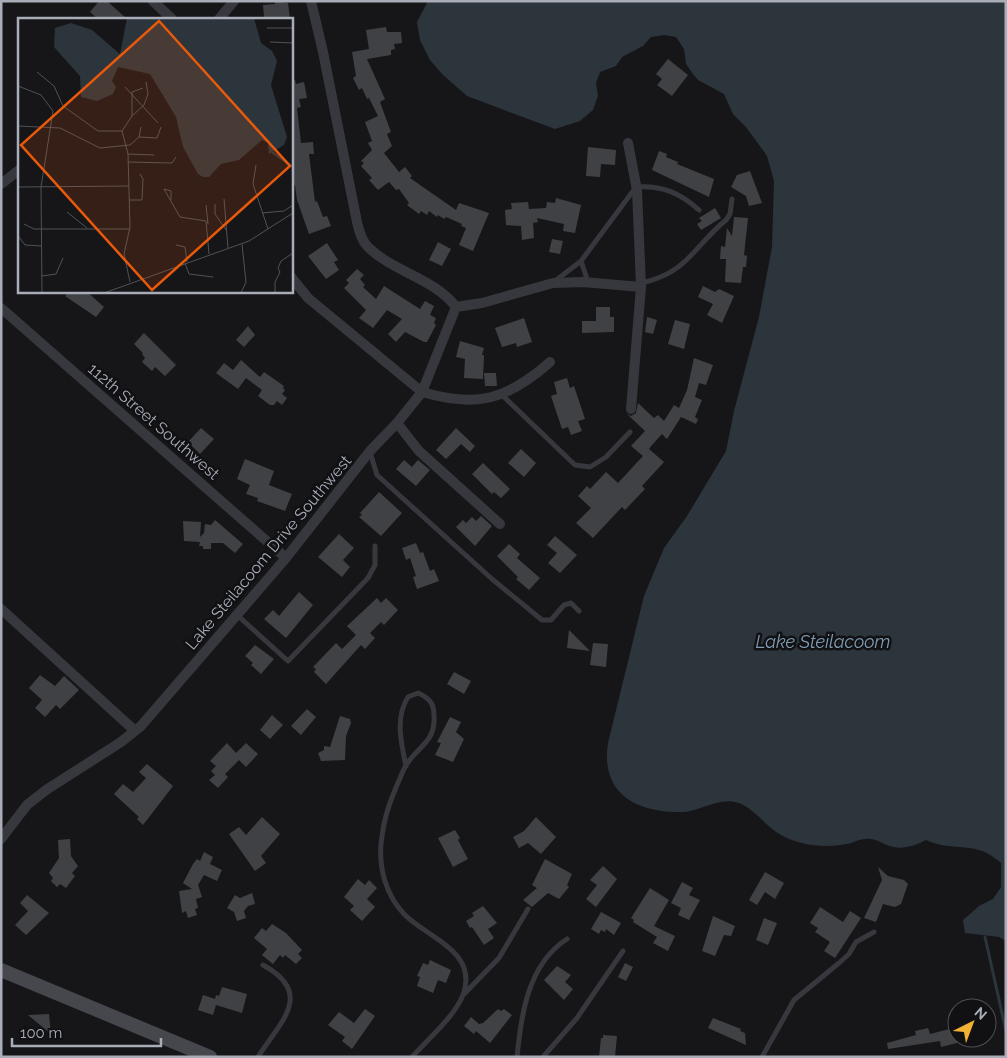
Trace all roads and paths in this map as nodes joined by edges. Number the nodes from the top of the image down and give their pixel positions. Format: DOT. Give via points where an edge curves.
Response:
graph roads {
  1 [pos="153,1"];
  2 [pos="234,1"];
  3 [pos="311,1"];
  4 [pos="171,18"];
  5 [pos="220,18"];
  6 [pos="628,143"];
  7 [pos="18,171"];
  8 [pos="1,184"];
  9 [pos="636,187"];
  10 [pos="732,199"];
  11 [pos="699,210"];
  12 [pos="581,261"];
  13 [pos="292,278"];
  14 [pos="552,283"];
  15 [pos="589,283"];
  16 [pos="640,285"];
  17 [pos="456,307"];
  18 [pos="1,308"];
  19 [pos="550,362"];
  20 [pos="422,392"];
  21 [pos="502,396"];
  22 [pos="631,409"];
  23 [pos="397,424"];
  24 [pos="630,432"];
  25 [pos="370,451"];
  26 [pos="500,524"];
  27 [pos="375,546"];
  28 [pos="286,558"];
  29 [pos="1,609"];
  30 [pos="579,611"];
  31 [pos="237,614"];
  32 [pos="134,730"];
  33 [pos="406,766"];
  34 [pos="1,839"];
  35 [pos="528,909"];
  36 [pos="874,932"];
  37 [pos="567,939"];
  38 [pos="623,951"];
  39 [pos="263,965"];
  40 [pos="1,970"];
  41 [pos="463,996"];
  42 [pos="210,1057"];
  43 [pos="258,1057"];
  44 [pos="412,1057"];
  45 [pos="517,1057"];
  46 [pos="543,1057"];
  47 [pos="762,1057"];
  1 -- 4 [label="street"];
  2 -- 5 [label="street"];
  3 -- 17 [label="street" via="357,222 364,242 376,253 445,295"];
  6 -- 9 [label="street"];
  7 -- 8 [label="street"];
  9 -- 11 [label="lane" via="652,186 676,192"];
  9 -- 12 [label="lane"];
  9 -- 16 [label="street"];
  10 -- 16 [label="lane" via="726,220 696,253 677,268"];
  12 -- 14 [label="lane"];
  12 -- 15 [label="lane"];
  13 -- 20 [label="street" via="308,298"];
  14 -- 15 [label="street"];
  14 -- 17 [label="street" via="482,304"];
  15 -- 16 [label="street"];
  16 -- 22 [label="street"];
  17 -- 20 [label="street, Lake Steilacoom Drive Southwest"];
  18 -- 28 [label="street, 112th Street Southwest"];
  19 -- 21 [label="street" via="518,388"];
  20 -- 21 [label="street" via="439,397 478,400"];
  20 -- 23 [label="street, Lake Steilacoom Drive Southwest"];
  21 -- 24 [label="lane" via="575,465 590,467 606,457"];
  23 -- 25 [label="street, Lake Steilacoom Drive Southwest"];
  23 -- 26 [label="street" via="419,451"];
  25 -- 28 [label="street, Lake Steilacoom Drive Southwest"];
  25 -- 30 [label="lane" via="377,475 542,620 551,620 564,605 571,603"];
  27 -- 31 [label="lane" via="375,565 368,578 288,661"];
  28 -- 31 [label="street, Lake Steilacoom Drive Southwest"];
  29 -- 32 [label="street"];
  31 -- 32 [label="street, Lake Steilacoom Drive Southwest" via="164,700"];
  32 -- 34 [label="street, Lake Steilacoom Drive Southwest" via="27,805"];
  33 -- 33 [label="lane" via="400,711 408,697 418,693 429,698 434,708 435,728 427,743"];
  33 -- 41 [label="lane" via="387,807 380,867 396,904 405,915 456,953 466,976"];
  35 -- 41 [label="lane" via="499,958"];
  36 -- 47 [label="lane" via="856,942 839,964 794,1000"];
  37 -- 45 [label="lane" via="544,960 532,982 520,1022"];
  38 -- 46 [label="lane" via="577,1018"];
  39 -- 43 [label="lane" via="283,979 290,995 283,1024"];
  40 -- 42 [label="main road"];
  41 -- 44 [label="lane"];
}
